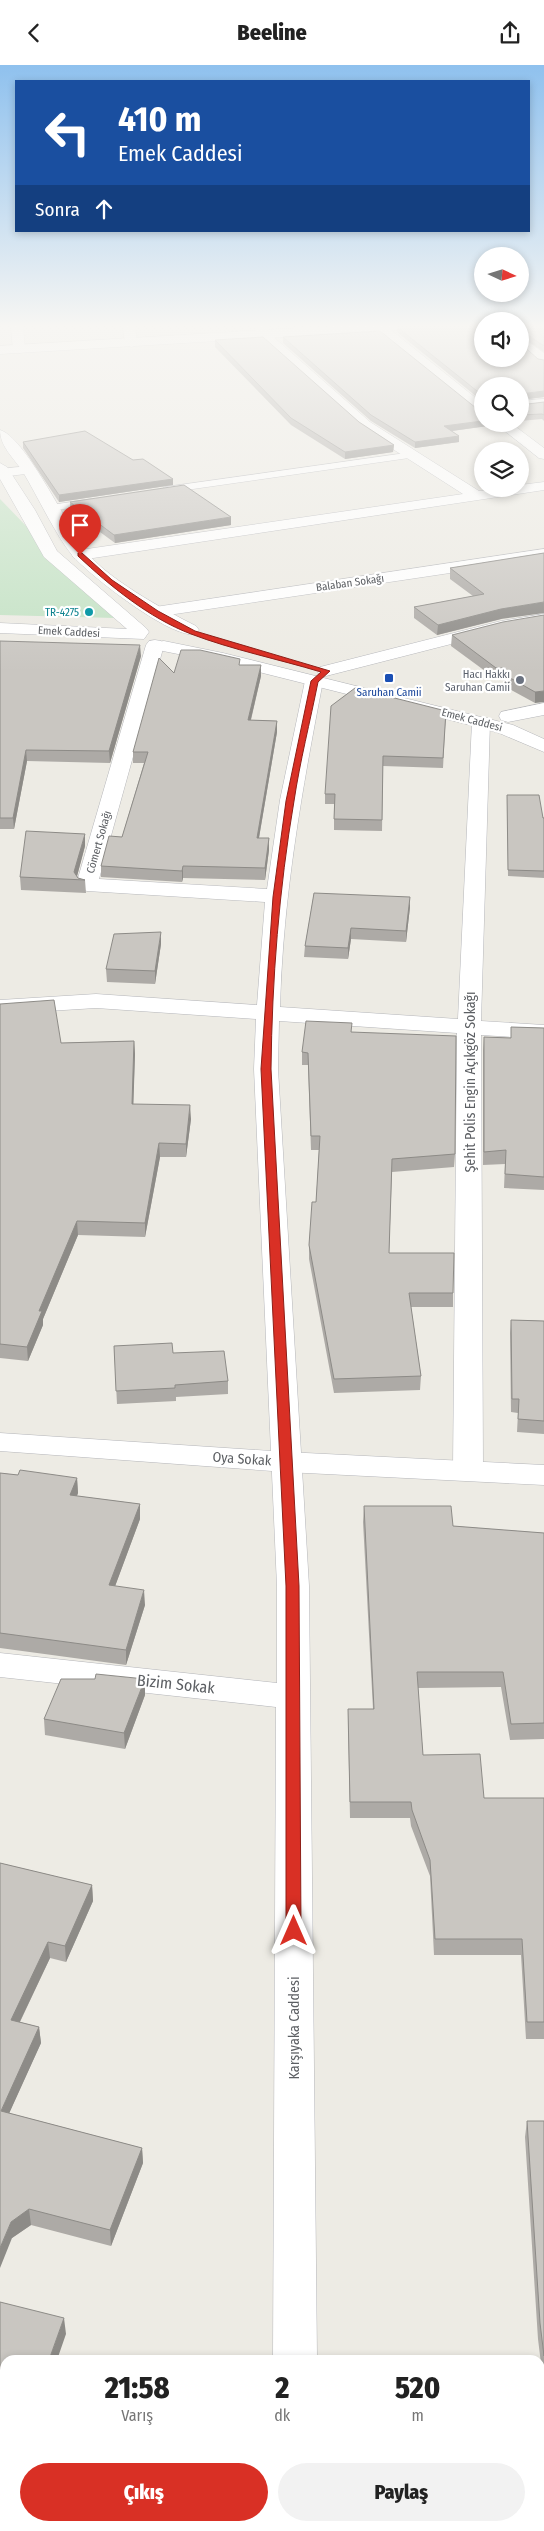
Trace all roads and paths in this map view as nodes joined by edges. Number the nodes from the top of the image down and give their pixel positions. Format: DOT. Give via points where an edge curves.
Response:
graph roads {
  1 [pos="8,441"];
  2 [pos="391,441"];
  3 [pos="526,441"];
  4 [pos="413,455"];
  5 [pos="544,455"];
  6 [pos="29,470"];
  7 [pos="1,471"];
  8 [pos="544,486"];
  9 [pos="529,488"];
  10 [pos="158,491"];
  11 [pos="474,494"];
  12 [pos="474,495"];
  13 [pos="99,501"];
  14 [pos="51,508"];
  15 [pos="544,554"];
  16 [pos="80,555"];
  17 [pos="155,612"];
  18 [pos="544,619"];
  19 [pos="0,628"];
  20 [pos="191,631"];
  21 [pos="139,634"];
  22 [pos="160,646"];
  23 [pos="320,676"];
  24 [pos="544,709"];
  25 [pos="508,716"];
  26 [pos="481,722"];
  27 [pos="544,731"];
  28 [pos="544,746"];
  29 [pos="277,897"];
  30 [pos="0,1007"];
  31 [pos="267,1013"];
  32 [pos="469,1029"];
  33 [pos="544,1032"];
  34 [pos="0,1443"];
  35 [pos="286,1462"];
  36 [pos="468,1470"];
  37 [pos="544,1475"];
  38 [pos="0,1665"];
  39 [pos="293,1697"];
  40 [pos="295,2355"];
  1 -- 6 [label="street"];
  2 -- 4 [label="street"];
  3 -- 5 [label="street"];
  4 -- 10 [label="lane"];
  4 -- 11 [label="street"];
  6 -- 7 [label="street"];
  6 -- 14 [label="street"];
  7 -- 21 [label="street, Emek Caddesi" via="27,509 50,555"];
  8 -- 9 [label="street"];
  12 -- 16 [label="street"];
  13 -- 14 [label="lane"];
  14 -- 16 [label="street"];
  15 -- 17 [label="street, Balaban Sokağı"];
  16 -- 17 [label="street" via="110,581"];
  17 -- 20 [label="street"];
  18 -- 23 [label="street" via="501,626"];
  19 -- 21 [label="street, Emek Caddesi"];
  20 -- 21 [label="street" via="168,625 151,627"];
  20 -- 22 [label="street" via="192,639 188,642"];
  20 -- 23 [label="street, Emek Caddesi"];
  21 -- 22 [label="street, Emek Caddesi" via="142,641"];
  22 -- 23 [label="street, Emek Caddesi"];
  22 -- 29 [label="street, Cömert Sokağı" via="87,885"];
  23 -- 25 [label="street, Emek Caddesi"];
  23 -- 26 [label="street, Emek Caddesi"];
  23 -- 29 [label="street, Karşıyaka Caddesi" via="290,801"];
  24 -- 25 [label="street"];
  25 -- 26 [label="street"];
  25 -- 27 [label="street, Emek Caddesi"];
  26 -- 28 [label="street, Emek Caddesi"];
  26 -- 32 [label="street, Şehit Polis Engin Açıkgöz Sokağı"];
  29 -- 31 [label="street, Karşıyaka Caddesi"];
  30 -- 31 [label="street" via="96,1001"];
  31 -- 32 [label="street"];
  31 -- 35 [label="street, Karşıyaka Caddesi" via="266,1069"];
  32 -- 33 [label="street"];
  32 -- 36 [label="street, Şehit Polis Engin Açıkgöz Sokağı"];
  34 -- 35 [label="street, Oya Sokak"];
  35 -- 36 [label="street, Oya Sokak"];
  35 -- 39 [label="street, Karşıyaka Caddesi" via="293,1586"];
  36 -- 37 [label="street, Oya Sokak"];
  38 -- 39 [label="street, Bizim Sokak"];
  39 -- 40 [label="street, Karşıyaka Caddesi"];
}
